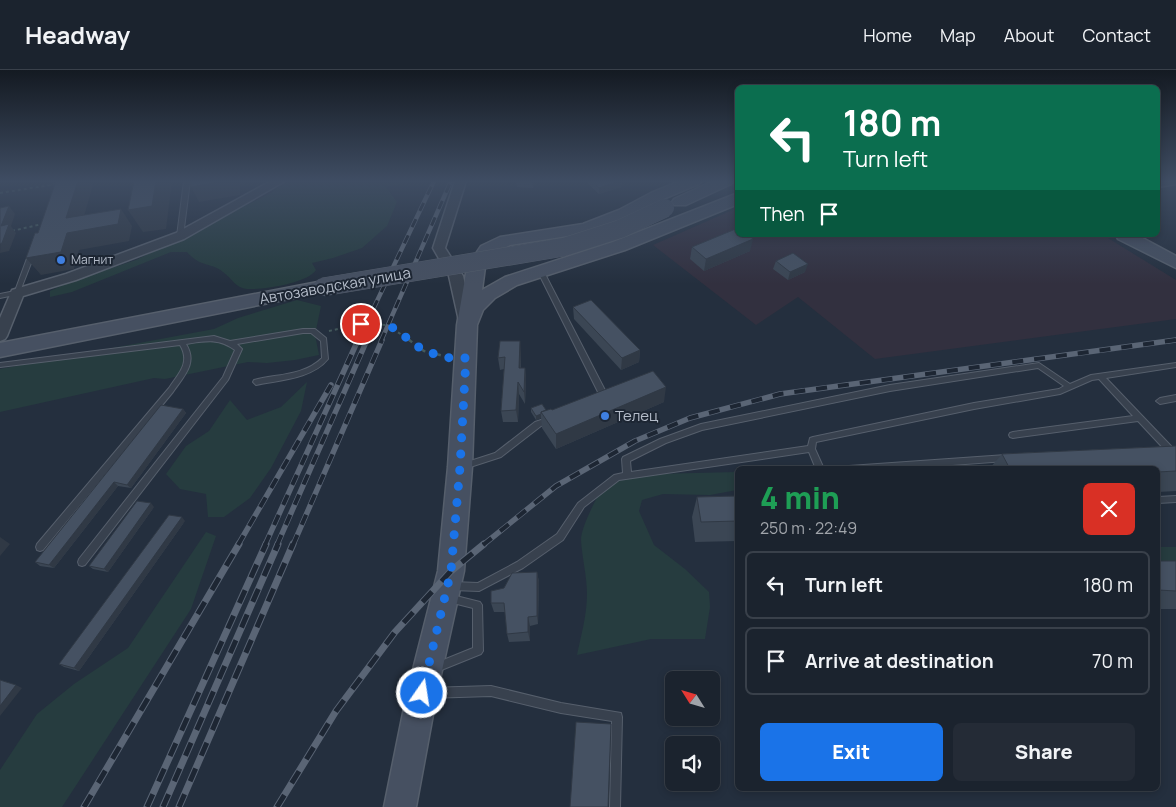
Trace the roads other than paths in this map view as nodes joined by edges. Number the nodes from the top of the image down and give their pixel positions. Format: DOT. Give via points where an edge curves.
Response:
graph roads {
  1 [pos="182,215"];
  2 [pos="217,215"];
  3 [pos="450,215"];
  4 [pos="620,215"];
  5 [pos="648,215"];
  6 [pos="695,215"];
  7 [pos="42,224"];
  8 [pos="180,236"];
  9 [pos="1128,237"];
  10 [pos="1176,263"];
  11 [pos="541,272"];
  12 [pos="17,293"];
  13 [pos="0,296"];
  14 [pos="467,325"];
  15 [pos="0,336"];
  16 [pos="182,342"];
  17 [pos="230,343"];
  18 [pos="0,350"];
  19 [pos="0,365"];
  20 [pos="1176,365"];
  21 [pos="1100,377"];
  22 [pos="256,382"];
  23 [pos="1070,387"];
  24 [pos="1176,398"];
  25 [pos="598,401"];
  26 [pos="1160,401"];
  27 [pos="555,418"];
  28 [pos="1140,418"];
  29 [pos="1013,435"];
  30 [pos="1172,448"];
  31 [pos="810,449"];
  32 [pos="1154,449"];
  33 [pos="1018,458"];
  34 [pos="818,466"];
  35 [pos="895,466"];
  36 [pos="460,467"];
  37 [pos="626,475"];
  38 [pos="1176,499"];
  39 [pos="1160,500"];
  40 [pos="40,547"];
  41 [pos="82,562"];
  42 [pos="446,592"];
  43 [pos="425,682"];
  44 [pos="400,807"];
  45 [pos="615,807"];
  1 -- 8 [label="lane"];
  2 -- 8 [label="street"];
  3 -- 14 [label="street" via="439,248 456,276"];
  4 -- 14 [label="main road" via="588,228 506,241 487,250 476,267"];
  5 -- 18 [label="main road, Автозаводская улица, bridge" via="564,247 323,287"];
  6 -- 11 [label="main road" via="619,246"];
  7 -- 12 [label="lane"];
  8 -- 12 [label="street" via="71,277"];
  9 -- 10 [label="main road"];
  11 -- 14 [label="main road" via="511,281 488,294 475,307"];
  11 -- 25 [label="lane" via="606,398"];
  12 -- 13 [label="lane"];
  12 -- 15 [label="street"];
  14 -- 36 [label="main road"];
  16 -- 17 [label="lane" via="214,338"];
  16 -- 19 [label="lane"];
  16 -- 40 [label="lane" via="188,351 189,362 171,390"];
  17 -- 22 [label="lane" via="313,331 324,340 325,359 320,365"];
  17 -- 41 [label="lane" via="239,349 226,378"];
  20 -- 21 [label="lane"];
  21 -- 23 [label="lane"];
  21 -- 28 [label="lane"];
  23 -- 31 [label="lane" via="813,440"];
  23 -- 37 [label="lane" via="1039,365 881,390 701,427 626,459"];
  24 -- 26 [label="lane"];
  27 -- 36 [label="lane" via="538,424 498,455"];
  28 -- 29 [label="lane"];
  28 -- 30 [label="lane"];
  30 -- 32 [label="lane"];
  31 -- 34 [label="lane"];
  31 -- 37 [label="lane"];
  33 -- 35 [label="lane"];
  36 -- 42 [label="main road" via="451,571"];
  37 -- 42 [label="lane" via="617,477 581,505 560,537 520,565 479,587"];
  38 -- 39 [label="lane"];
  42 -- 43 [label="main road"];
  42 -- 43 [label="lane" via="477,605 478,651"];
  43 -- 44 [label="main road"];
  43 -- 45 [label="lane" via="491,691 561,708 617,717"];
}
